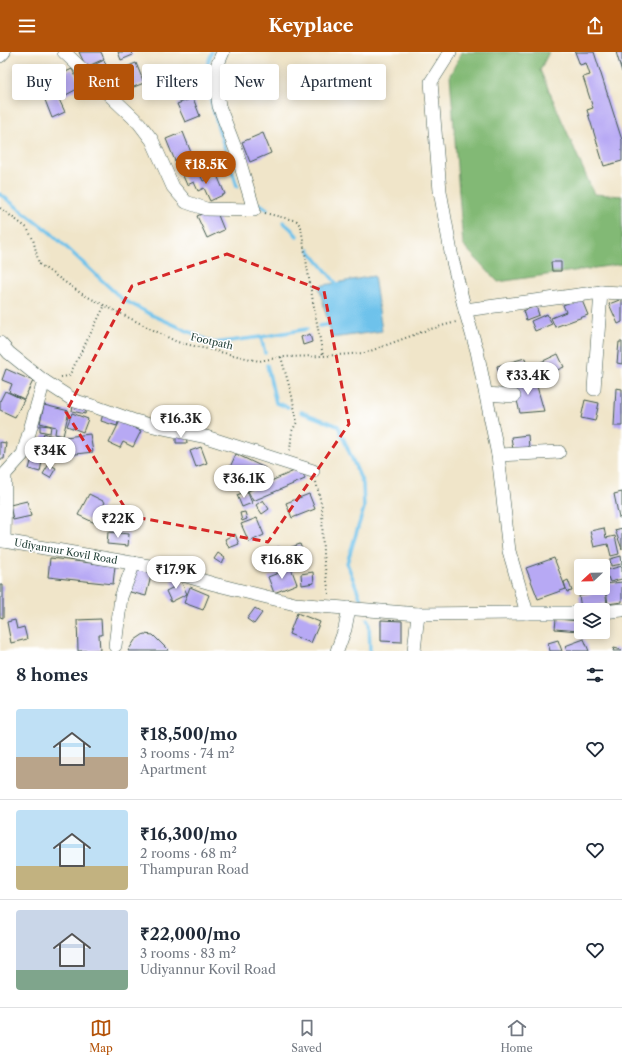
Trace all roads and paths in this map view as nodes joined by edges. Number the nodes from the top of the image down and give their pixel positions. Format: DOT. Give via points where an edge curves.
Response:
graph roads {
  1 [pos="4,52"];
  2 [pos="64,52"];
  3 [pos="223,52"];
  4 [pos="450,52"];
  5 [pos="0,56"];
  6 [pos="0,208"];
  7 [pos="254,210"];
  8 [pos="601,292"];
  9 [pos="622,293"];
  10 [pos="105,305"];
  11 [pos="466,315"];
  12 [pos="0,343"];
  13 [pos="323,356"];
  14 [pos="44,381"];
  15 [pos="594,389"];
  16 [pos="486,394"];
  17 [pos="514,396"];
  18 [pos="559,452"];
  19 [pos="498,455"];
  20 [pos="313,471"];
  21 [pos="2,474"];
  22 [pos="2,541"];
  23 [pos="134,563"];
  24 [pos="348,608"];
  25 [pos="622,610"];
  26 [pos="610,611"];
  27 [pos="574,612"];
  28 [pos="527,613"];
  29 [pos="418,614"];
  30 [pos="115,646"];
  31 [pos="337,651"];
  32 [pos="414,651"];
  1 -- 5 [label="street"];
  2 -- 7 [label="street" via="139,123 152,140 173,187 186,202 206,210"];
  3 -- 7 [label="street" via="217,66 216,78 219,106 237,153"];
  4 -- 11 [label="street" via="431,82 440,191 452,258"];
  6 -- 10 [label="path, Footpath" via="27,228 34,239 38,264 82,294"];
  7 -- 13 [label="path" via="297,221 300,227"];
  8 -- 9 [label="street"];
  8 -- 11 [label="street"];
  8 -- 15 [label="street"];
  10 -- 13 [label="path, Footpath" via="178,342 259,361 280,357"];
  10 -- 14 [label="path" via="69,376"];
  11 -- 13 [label="path, Footpath" via="365,353"];
  11 -- 16 [label="street"];
  12 -- 14 [label="street"];
  14 -- 20 [label="street" via="75,402 158,428 206,437"];
  14 -- 21 [label="street" via="23,454"];
  16 -- 17 [label="street"];
  16 -- 19 [label="street"];
  18 -- 19 [label="street"];
  19 -- 28 [label="street" via="509,551"];
  21 -- 22 [label="street"];
  22 -- 23 [label="street, Udiyannur Kovil Road"];
  23 -- 24 [label="street, Udiyannur Kovil Road" via="294,604"];
  23 -- 30 [label="street" via="121,597"];
  24 -- 29 [label="street, Udiyannur Kovil Road"];
  24 -- 31 [label="street" via="345,629"];
  25 -- 26 [label="street"];
  27 -- 28 [label="street, Udiyannur Kovil Road"];
  28 -- 29 [label="street, Udiyannur Kovil Road"];
  29 -- 32 [label="street"];
}
